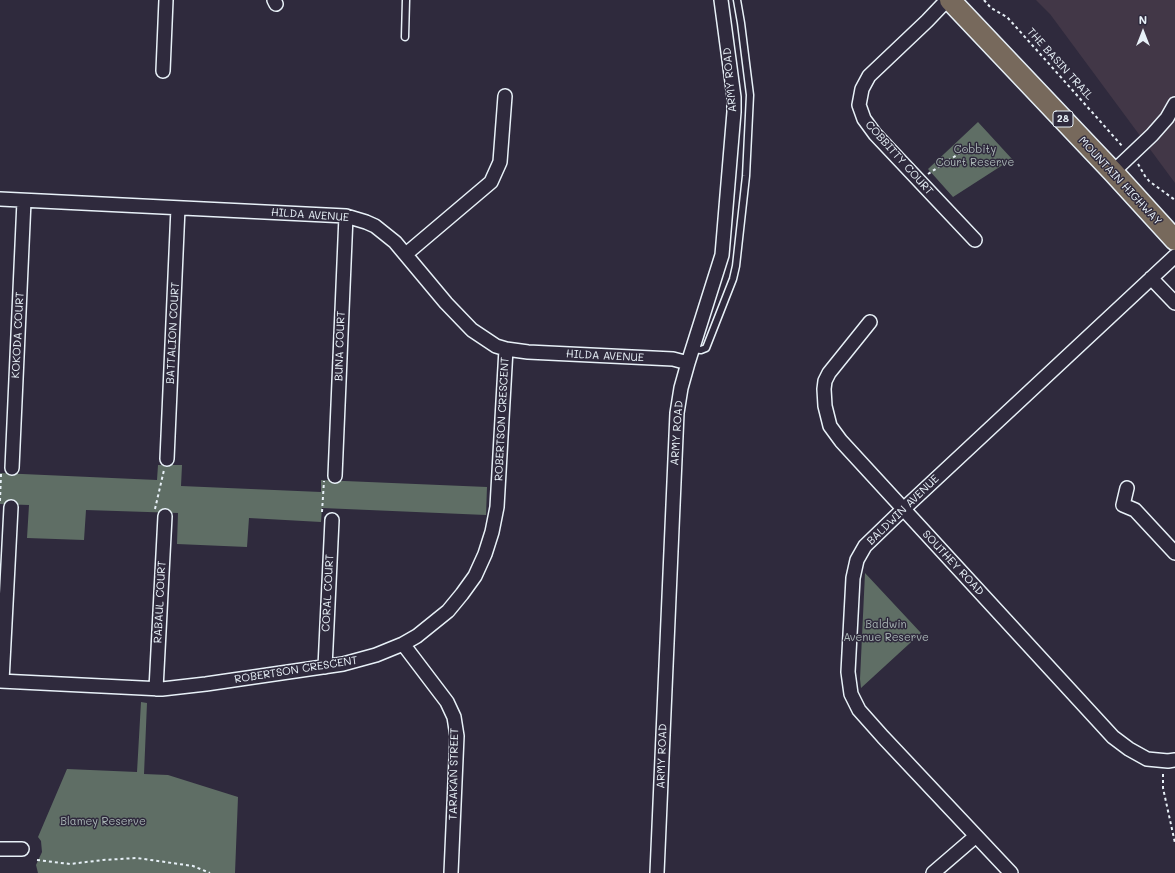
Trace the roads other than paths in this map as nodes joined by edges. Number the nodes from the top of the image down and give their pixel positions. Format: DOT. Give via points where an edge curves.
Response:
graph roads {
  1 [pos="166,0"];
  2 [pos="406,0"];
  3 [pos="721,0"];
  4 [pos="737,0"];
  5 [pos="949,0"];
  6 [pos="404,37"];
  7 [pos="164,71"];
  8 [pos="505,96"];
  9 [pos="1175,104"];
  10 [pos="1113,172"];
  11 [pos="0,199"];
  12 [pos="24,201"];
  13 [pos="178,208"];
  14 [pos="346,216"];
  15 [pos="975,240"];
  16 [pos="1175,240"];
  17 [pos="406,254"];
  18 [pos="1175,256"];
  19 [pos="1151,278"];
  20 [pos="1175,304"];
  21 [pos="870,322"];
  22 [pos="506,350"];
  23 [pos="692,350"];
  24 [pos="688,363"];
  25 [pos="167,459"];
  26 [pos="7,470"];
  27 [pos="329,478"];
  28 [pos="1127,488"];
  29 [pos="5,504"];
  30 [pos="904,509"];
  31 [pos="159,514"];
  32 [pos="327,517"];
  33 [pos="1175,553"];
  34 [pos="404,644"];
  35 [pos="325,667"];
  36 [pos="1,681"];
  37 [pos="156,689"];
  38 [pos="1175,760"];
  39 [pos="976,836"];
  40 [pos="0,849"];
  41 [pos="22,850"];
  42 [pos="451,873"];
  43 [pos="657,873"];
  44 [pos="933,873"];
  45 [pos="1011,873"];
  1 -- 7 [label="street"];
  2 -- 6 [label="lane"];
  3 -- 23 [label="street, ARMY ROAD" via="734,97 733,127 722,255"];
  4 -- 23 [label="lane" via="750,95 746,176 736,266 706,348"];
  5 -- 10 [label="main road, MOUNTAIN HIGHWAY / 28"];
  5 -- 15 [label="street, COBBITTY COURT" via="869,76 862,89 859,105 864,119 875,134"];
  8 -- 17 [label="street" via="500,162 491,182"];
  9 -- 10 [label="street" via="1152,135"];
  10 -- 16 [label="main road, MOUNTAIN HIGHWAY / 28"];
  11 -- 12 [label="street, HILDA AVENUE"];
  12 -- 13 [label="street, HILDA AVENUE"];
  12 -- 26 [label="street, KOKODA COURT"];
  13 -- 14 [label="street, HILDA AVENUE"];
  13 -- 25 [label="street, BATTALION COURT"];
  14 -- 17 [label="street, HILDA AVENUE" via="375,226"];
  14 -- 27 [label="street, BUNA COURT"];
  17 -- 22 [label="street, HILDA AVENUE" via="472,330"];
  18 -- 19 [label="street, BALDWIN AVENUE"];
  19 -- 20 [label="street"];
  19 -- 30 [label="street, BALDWIN AVENUE"];
  21 -- 30 [label="street, SOUTHEY ROAD" via="825,380 825,406 830,426 837,436"];
  22 -- 24 [label="street, HILDA AVENUE"];
  22 -- 34 [label="street, ROBERTSON CRESCENT" via="497,507 485,554 475,576 448,611"];
  23 -- 24 [label="street, ARMY ROAD"];
  24 -- 43 [label="street, ARMY ROAD" via="677,413"];
  28 -- 33 [label="street" via="1123,505 1135,510"];
  29 -- 36 [label="street"];
  30 -- 38 [label="street, SOUTHEY ROAD" via="1113,737 1147,758"];
  30 -- 39 [label="street, BALDWIN AVENUE" via="865,546 857,560 853,578 848,672 851,694 859,710"];
  31 -- 37 [label="street, RABAUL COURT"];
  32 -- 35 [label="street, CORAL COURT"];
  34 -- 35 [label="street, ROBERTSON CRESCENT" via="376,655"];
  34 -- 42 [label="street, TARAKAN STREET" via="447,702 454,718 457,736"];
  35 -- 37 [label="street, ROBERTSON CRESCENT"];
  36 -- 37 [label="street, ROBERTSON CRESCENT"];
  39 -- 44 [label="street"];
  39 -- 45 [label="street, BALDWIN AVENUE"];
  40 -- 41 [label="street"];
}
